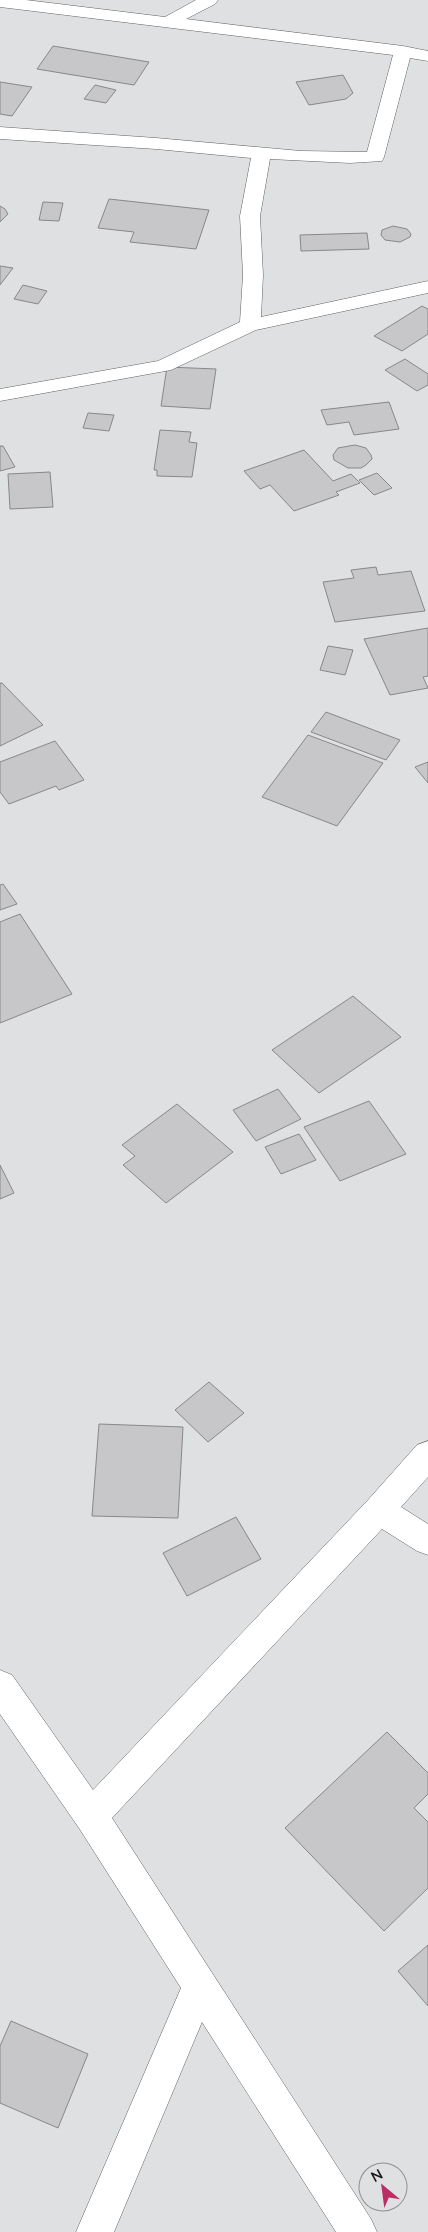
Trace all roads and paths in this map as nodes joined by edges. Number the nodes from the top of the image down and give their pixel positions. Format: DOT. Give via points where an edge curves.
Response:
graph roads {
  1 [pos="209,0"];
  2 [pos="0,2"];
  3 [pos="168,22"];
  4 [pos="403,51"];
  5 [pos="428,56"];
  6 [pos="0,133"];
  7 [pos="261,155"];
  8 [pos="428,287"];
  9 [pos="250,325"];
  10 [pos="0,395"];
  11 [pos="428,1455"];
  12 [pos="379,1510"];
  13 [pos="428,1541"];
  14 [pos="0,1686"];
  15 [pos="91,1816"];
  16 [pos="200,1986"];
  17 [pos="95,2232"];
  18 [pos="358,2232"];
  1 -- 3 [label="street"];
  2 -- 3 [label="street"];
  3 -- 4 [label="street"];
  4 -- 5 [label="street"];
  4 -- 7 [label="street" via="375,156"];
  6 -- 7 [label="street" via="179,145"];
  7 -- 9 [label="street" via="250,216 253,275"];
  8 -- 9 [label="street"];
  9 -- 10 [label="street" via="164,366"];
  11 -- 12 [label="street"];
  12 -- 13 [label="street"];
  12 -- 15 [label="street"];
  14 -- 15 [label="street"];
  15 -- 16 [label="street"];
  16 -- 17 [label="street"];
  16 -- 18 [label="street"];
}
